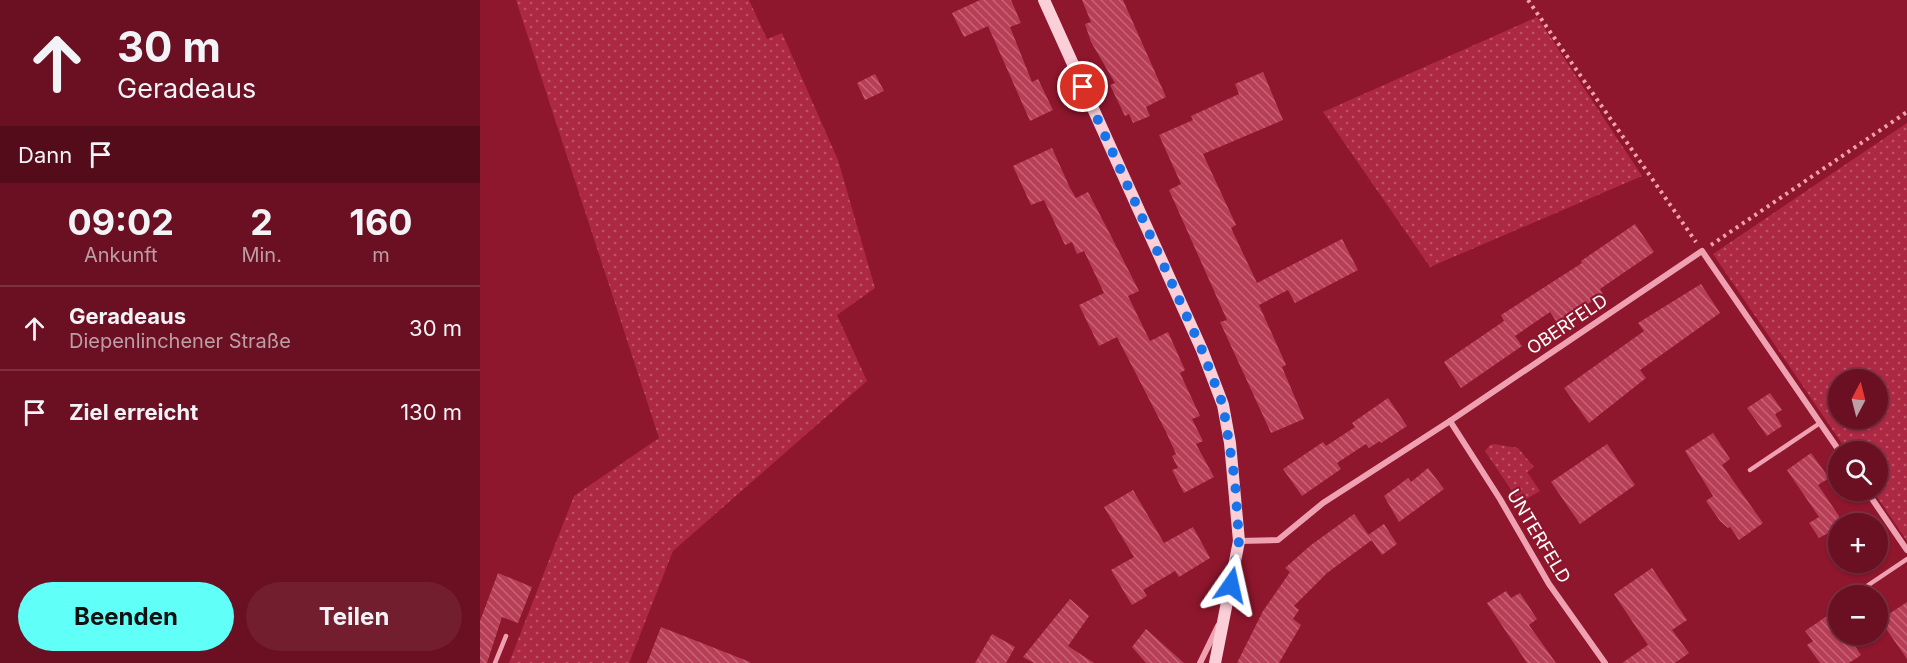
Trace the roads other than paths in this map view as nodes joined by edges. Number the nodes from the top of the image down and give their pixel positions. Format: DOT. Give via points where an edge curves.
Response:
graph roads {
  1 [pos="1044,0"];
  2 [pos="1450,421"];
  3 [pos="1820,423"];
  4 [pos="1832,441"];
  5 [pos="1750,470"];
  6 [pos="1874,501"];
  7 [pos="1239,541"];
  8 [pos="1907,550"];
  9 [pos="1907,559"];
  10 [pos="1868,585"];
  11 [pos="1227,606"];
  12 [pos="506,636"];
  13 [pos="495,663"];
  14 [pos="1200,663"];
  15 [pos="1215,663"];
  16 [pos="1605,663"];
  1 -- 7 [label="street" via="1202,350 1223,405 1235,481"];
  2 -- 3 [label="street, OBERFELD" via="1702,251"];
  2 -- 7 [label="street, OBERFELD" via="1323,503 1278,540"];
  2 -- 16 [label="street, UNTERFELD" via="1549,584"];
  3 -- 4 [label="street"];
  3 -- 5 [label="lane"];
  6 -- 8 [label="street"];
  7 -- 11 [label="street"];
  9 -- 10 [label="lane"];
  11 -- 14 [label="street"];
  11 -- 15 [label="street"];
  12 -- 13 [label="lane"];
}
